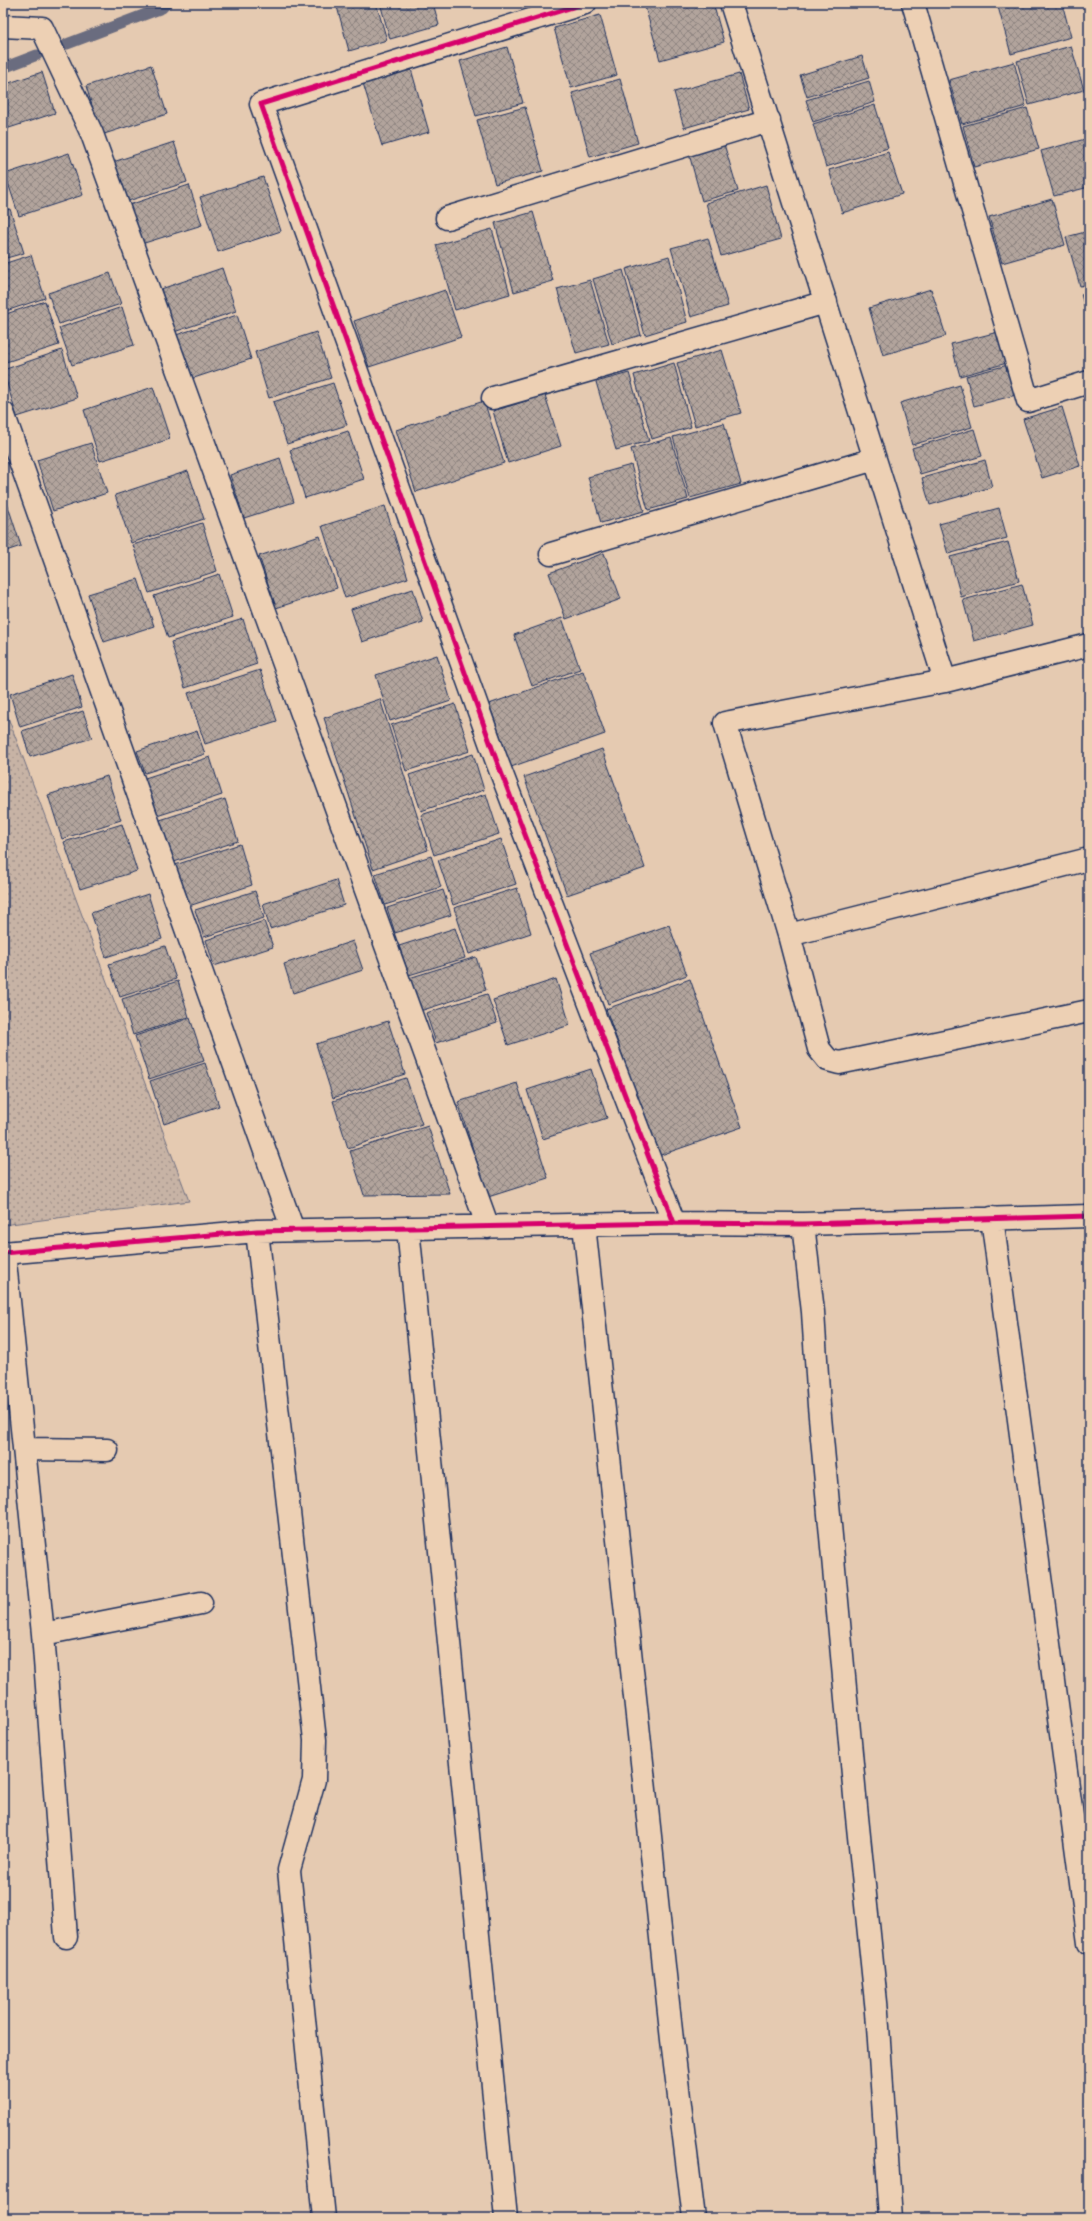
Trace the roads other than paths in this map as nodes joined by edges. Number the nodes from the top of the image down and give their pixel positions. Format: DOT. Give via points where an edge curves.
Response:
graph roads {
  1 [pos="585,3"];
  2 [pos="731,3"];
  3 [pos="913,3"];
  4 [pos="3,26"];
  5 [pos="769,120"];
  6 [pos="447,218"];
  7 [pos="826,302"];
  8 [pos="1089,382"];
  9 [pos="493,398"];
  10 [pos="3,413"];
  11 [pos="875,459"];
  12 [pos="551,554"];
  13 [pos="1089,645"];
  14 [pos="945,681"];
  15 [pos="1089,859"];
  16 [pos="789,935"];
  17 [pos="1089,1011"];
  18 [pos="1089,1216"];
  19 [pos="992,1218"];
  20 [pos="674,1223"];
  21 [pos="803,1224"];
  22 [pos="584,1225"];
  23 [pos="488,1227"];
  24 [pos="408,1228"];
  25 [pos="293,1230"];
  26 [pos="258,1231"];
  27 [pos="4,1253"];
  28 [pos="24,1449"];
  29 [pos="107,1450"];
  30 [pos="201,1603"];
  31 [pos="43,1634"];
  32 [pos="66,1937"];
  33 [pos="1089,1943"];
  34 [pos="324,2218"];
  35 [pos="506,2218"];
  36 [pos="694,2218"];
  37 [pos="891,2218"];
  1 -- 20 [label="street" via="262,104 494,752"];
  2 -- 5 [label="street"];
  3 -- 8 [label="street" via="1028,400"];
  4 -- 23 [label="street" via="42,28 92,134"];
  5 -- 6 [label="street"];
  5 -- 7 [label="street"];
  7 -- 9 [label="street"];
  7 -- 11 [label="street"];
  10 -- 25 [label="street"];
  11 -- 12 [label="street"];
  11 -- 14 [label="street"];
  13 -- 14 [label="street"];
  14 -- 16 [label="street" via="725,723"];
  15 -- 16 [label="street"];
  16 -- 17 [label="street" via="819,1049 828,1060 838,1063"];
  18 -- 19 [label="street"];
  19 -- 21 [label="street"];
  19 -- 33 [label="street"];
  20 -- 21 [label="street"];
  20 -- 22 [label="street"];
  21 -- 37 [label="street" via="813,1312 819,1406 854,1791 877,2012"];
  22 -- 23 [label="street"];
  22 -- 36 [label="street" via="671,2032"];
  23 -- 24 [label="street"];
  24 -- 25 [label="street"];
  24 -- 35 [label="street"];
  25 -- 26 [label="street"];
  26 -- 27 [label="street"];
  26 -- 34 [label="street" via="315,1740 314,1780 289,1870"];
  27 -- 28 [label="street"];
  28 -- 29 [label="street"];
  28 -- 31 [label="street"];
  30 -- 31 [label="street"];
  31 -- 32 [label="street"];
}
